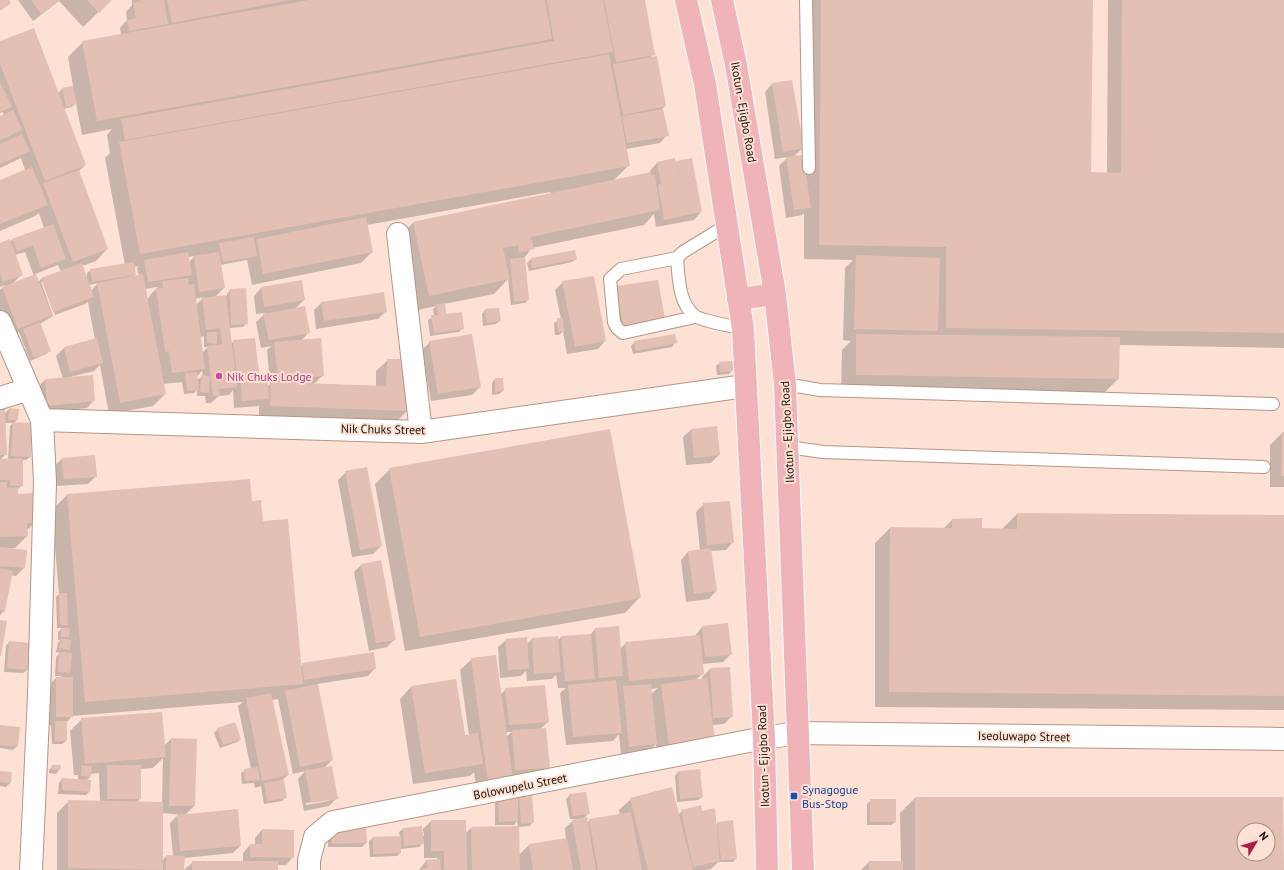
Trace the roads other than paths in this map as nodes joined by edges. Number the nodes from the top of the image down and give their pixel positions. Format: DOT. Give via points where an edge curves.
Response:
graph roads {
  1 [pos="686,0"];
  2 [pos="722,0"];
  3 [pos="806,0"];
  4 [pos="809,168"];
  5 [pos="727,225"];
  6 [pos="398,234"];
  7 [pos="676,258"];
  8 [pos="775,294"];
  9 [pos="738,299"];
  10 [pos="696,317"];
  11 [pos="0,322"];
  12 [pos="743,329"];
  13 [pos="786,384"];
  14 [pos="745,386"];
  15 [pos="29,389"];
  16 [pos="0,398"];
  17 [pos="1273,404"];
  18 [pos="42,420"];
  19 [pos="421,432"];
  20 [pos="788,447"];
  21 [pos="1264,467"];
  22 [pos="797,733"];
  23 [pos="764,738"];
  24 [pos="1284,739"];
  25 [pos="31,870"];
  26 [pos="309,870"];
  27 [pos="767,870"];
  28 [pos="803,870"];
  1 -- 5 [label="main road, Ikotun - Ejigbo Road" via="705,84"];
  2 -- 8 [label="main road, Ikotun - Ejigbo Road" via="736,65"];
  3 -- 4 [label="lane"];
  5 -- 7 [label="lane"];
  5 -- 9 [label="main road, Ikotun - Ejigbo Road"];
  6 -- 19 [label="street"];
  7 -- 10 [label="lane" via="680,294"];
  7 -- 10 [label="lane" via="621,269 615,273 610,279 614,322 623,332"];
  8 -- 9 [label="main road"];
  8 -- 13 [label="main road, Ikotun - Ejigbo Road"];
  9 -- 12 [label="main road, Ikotun - Ejigbo Road"];
  10 -- 12 [label="lane"];
  11 -- 15 [label="street"];
  12 -- 14 [label="main road, Ikotun - Ejigbo Road"];
  13 -- 17 [label="lane" via="820,390"];
  13 -- 20 [label="main road, Ikotun - Ejigbo Road"];
  14 -- 19 [label="street, Nik Chuks Street"];
  14 -- 23 [label="main road, Ikotun - Ejigbo Road"];
  15 -- 16 [label="street"];
  15 -- 18 [label="street"];
  18 -- 19 [label="street, Nik Chuks Street"];
  18 -- 25 [label="street" via="44,506 40,687"];
  20 -- 21 [label="lane" via="823,452"];
  20 -- 22 [label="main road, Ikotun - Ejigbo Road"];
  22 -- 23 [label="street, Iseoluwapo Street"];
  22 -- 24 [label="street, Iseoluwapo Street"];
  22 -- 28 [label="main road, Ikotun - Ejigbo Road"];
  23 -- 26 [label="street, Bolowupelu Street" via="333,822 315,837"];
  23 -- 27 [label="main road, Ikotun - Ejigbo Road"];
}
